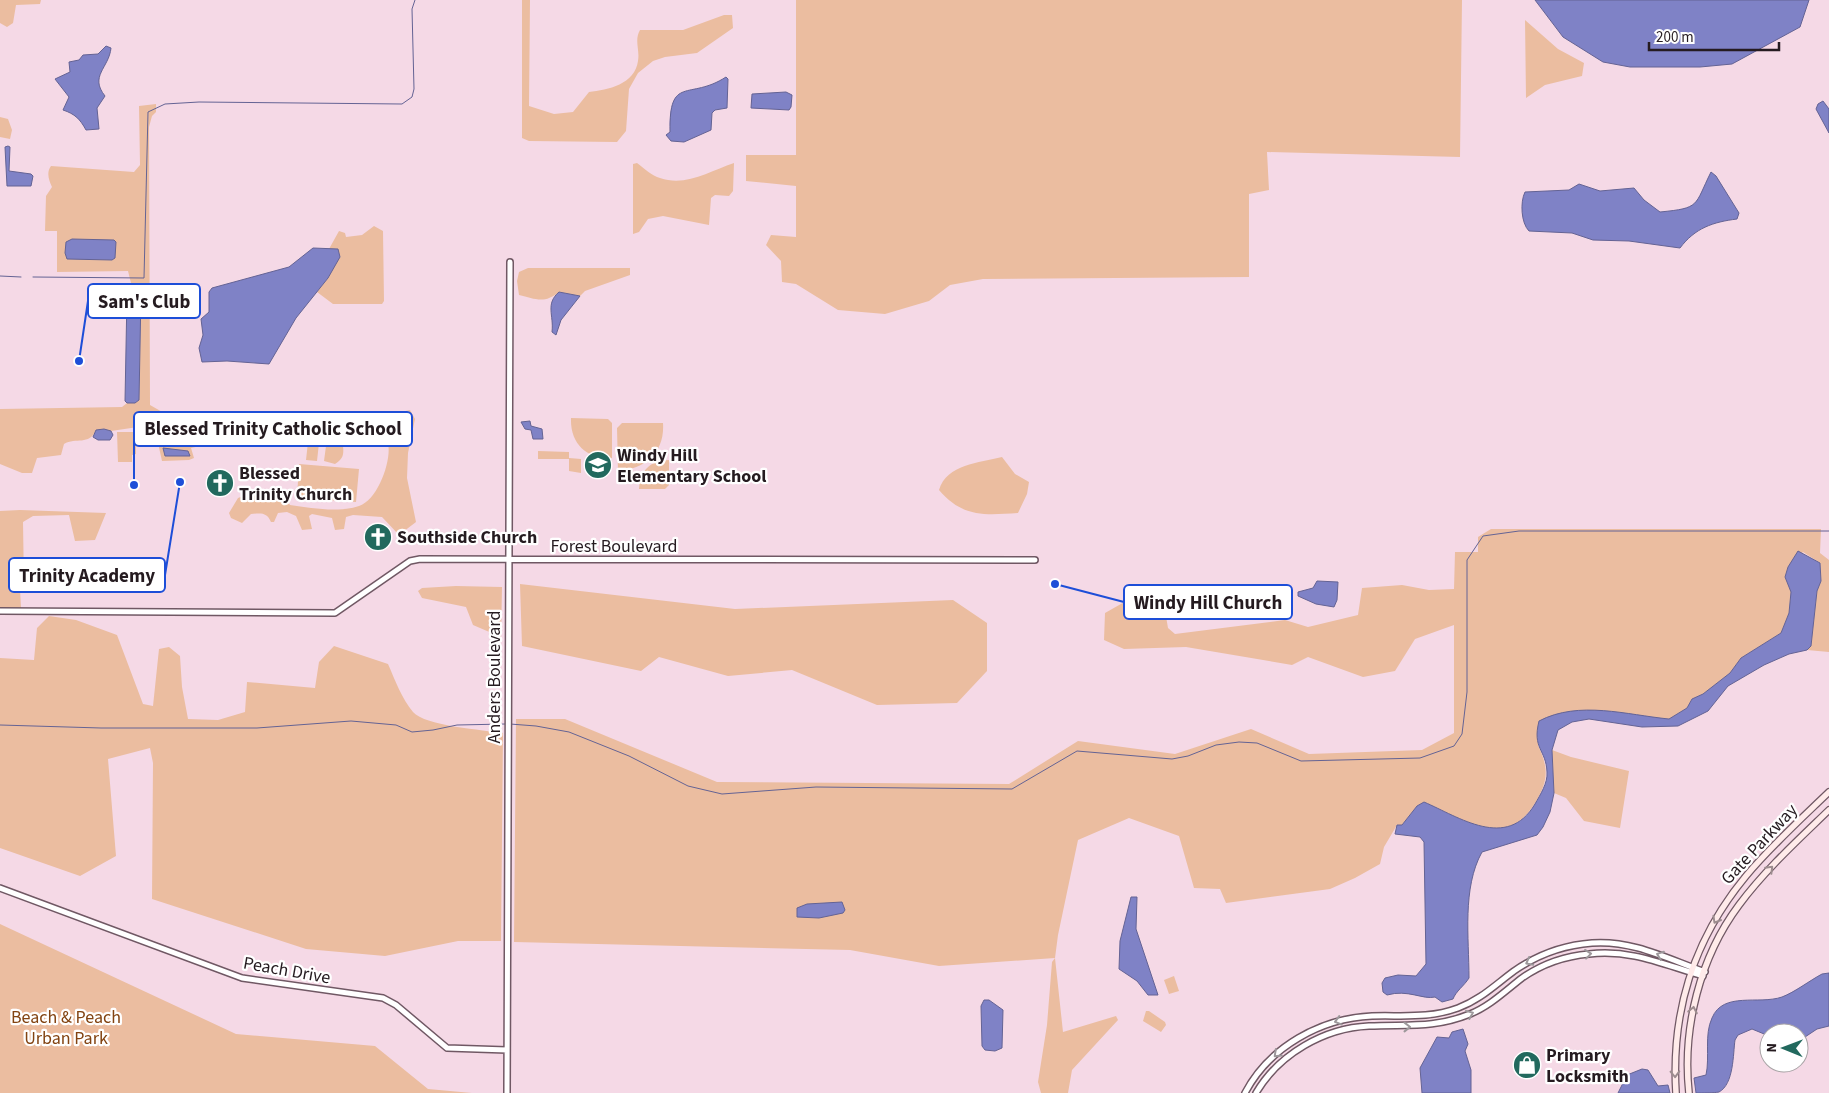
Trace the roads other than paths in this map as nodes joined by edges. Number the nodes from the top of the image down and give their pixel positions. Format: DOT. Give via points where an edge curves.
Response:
graph roads {
  1 [pos="510,262"];
  2 [pos="508,560"];
  3 [pos="1035,560"];
  4 [pos="0,611"];
  5 [pos="1829,792"];
  6 [pos="1829,810"];
  7 [pos="0,888"];
  8 [pos="1572,946"];
  9 [pos="1562,948"];
  10 [pos="1572,957"];
  11 [pos="1566,958"];
  12 [pos="1690,970"];
  13 [pos="1704,974"];
  14 [pos="1492,989"];
  15 [pos="1499,997"];
  16 [pos="1369,1016"];
  17 [pos="1369,1026"];
  18 [pos="507,1050"];
  19 [pos="1259,1072"];
  20 [pos="1267,1078"];
  21 [pos="1254,1079"];
  22 [pos="1260,1086"];
  23 [pos="507,1093"];
  24 [pos="1245,1093"];
  25 [pos="1256,1093"];
  26 [pos="1676,1093"];
  27 [pos="1689,1093"];
  1 -- 2 [label="street, Anders Boulevard"];
  2 -- 3 [label="street, Forest Boulevard"];
  2 -- 4 [label="street, Forest Boulevard" via="415,560 335,613"];
  2 -- 18 [label="street, Anders Boulevard"];
  5 -- 12 [label="main road, Gate Parkway, one-way" via="1746,876 1719,914"];
  13 -- 6 [label="main road, Gate Parkway, one-way" via="1717,942 1738,906 1758,881"];
  7 -- 18 [label="street, Peach Drive" via="242,978 383,998 447,1048"];
  8 -- 9 [label="street"];
  8 -- 10 [label="street"];
  12 -- 8 [label="street, one-way" via="1647,950 1627,945 1591,943"];
  9 -- 11 [label="street"];
  9 -- 14 [label="street, one-way" via="1525,964"];
  10 -- 11 [label="street"];
  10 -- 12 [label="street, one-way" via="1625,952"];
  11 -- 15 [label="street" via="1537,969"];
  12 -- 13 [label="street"];
  12 -- 26 [label="main road, Gate Parkway, one-way" via="1678,1029"];
  27 -- 13 [label="main road, Gate Parkway, one-way" via="1689,1031"];
  14 -- 15 [label="street"];
  14 -- 16 [label="street" via="1471,1002 1435,1015"];
  17 -- 15 [label="street, one-way" via="1416,1027 1445,1023 1476,1011"];
  16 -- 17 [label="street"];
  16 -- 19 [label="street, one-way" via="1344,1019 1309,1031 1280,1050"];
  17 -- 20 [label="street" via="1344,1030 1309,1043"];
  18 -- 23 [label="street, Anders Boulevard"];
  19 -- 20 [label="street"];
  19 -- 21 [label="street"];
  20 -- 22 [label="street"];
  21 -- 22 [label="street"];
  21 -- 24 [label="street"];
  22 -- 25 [label="street"];
}
